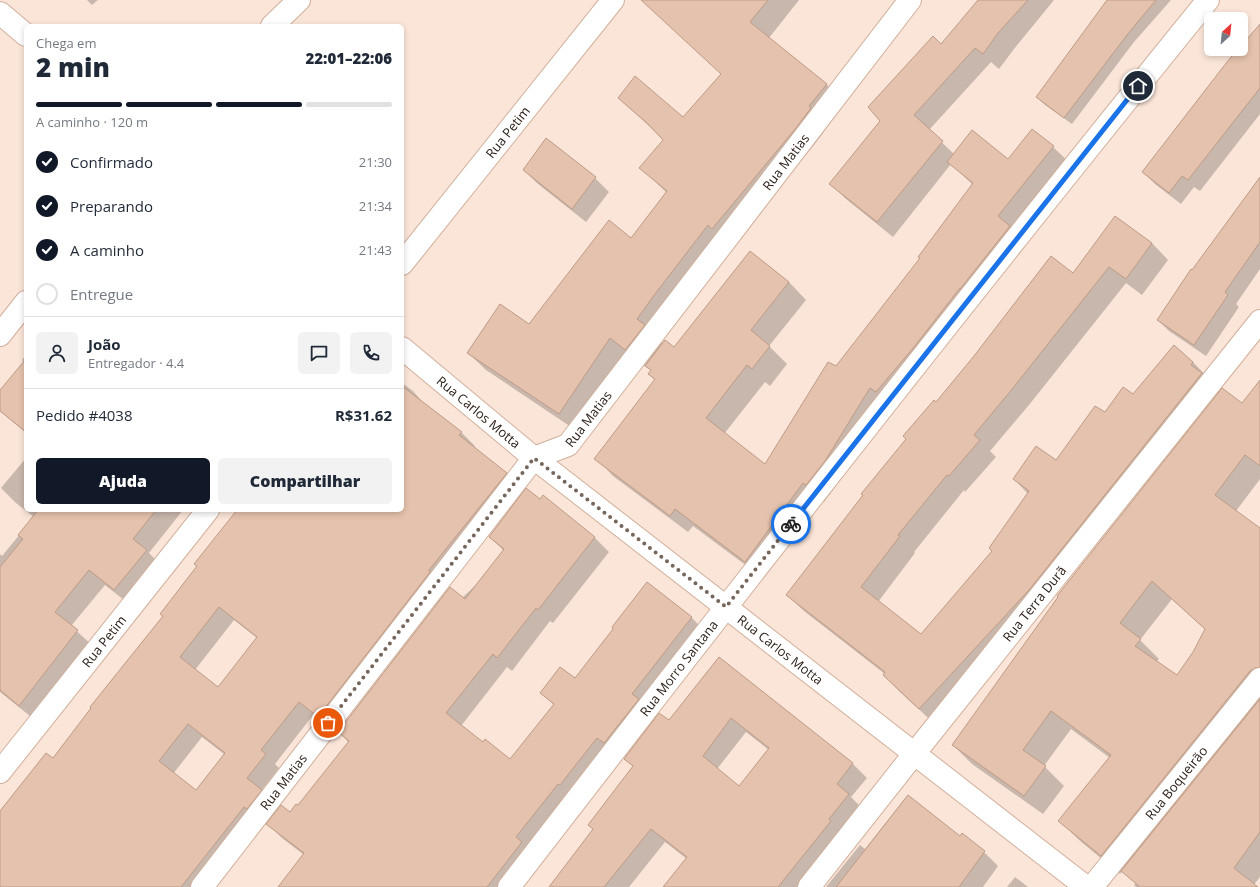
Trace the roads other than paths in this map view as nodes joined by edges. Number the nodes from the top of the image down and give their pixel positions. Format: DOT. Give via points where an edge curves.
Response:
graph roads {
  1 [pos="299,0"];
  2 [pos="613,0"];
  3 [pos="1208,0"];
  4 [pos="907,4"];
  5 [pos="0,13"];
  6 [pos="274,24"];
  7 [pos="24,33"];
  8 [pos="404,261"];
  9 [pos="24,305"];
  10 [pos="1260,321"];
  11 [pos="0,335"];
  12 [pos="404,350"];
  13 [pos="534,458"];
  14 [pos="206,512"];
  15 [pos="726,607"];
  16 [pos="1260,679"];
  17 [pos="914,754"];
  18 [pos="0,772"];
  19 [pos="202,887"];
  20 [pos="509,887"];
  21 [pos="809,887"];
  22 [pos="1086,887"];
  23 [pos="1092,887"];
  1 -- 6 [label="street"];
  2 -- 8 [label="street, Rua Petim"];
  3 -- 15 [label="street, Rua Morro Santana"];
  4 -- 13 [label="street, Rua Matias" via="568,445"];
  5 -- 7 [label="street"];
  9 -- 11 [label="street"];
  10 -- 17 [label="street, Rua Terra Durã"];
  12 -- 13 [label="street, Rua Carlos Motta"];
  13 -- 15 [label="street, Rua Carlos Motta"];
  13 -- 19 [label="street, Rua Matias"];
  14 -- 18 [label="street, Rua Petim"];
  15 -- 17 [label="street, Rua Carlos Motta"];
  15 -- 20 [label="street, Rua Morro Santana"];
  16 -- 23 [label="street, Rua Boqueirão"];
  17 -- 21 [label="street, Rua Terra Durã"];
  17 -- 22 [label="street, Rua Carlos Motta"];
}
